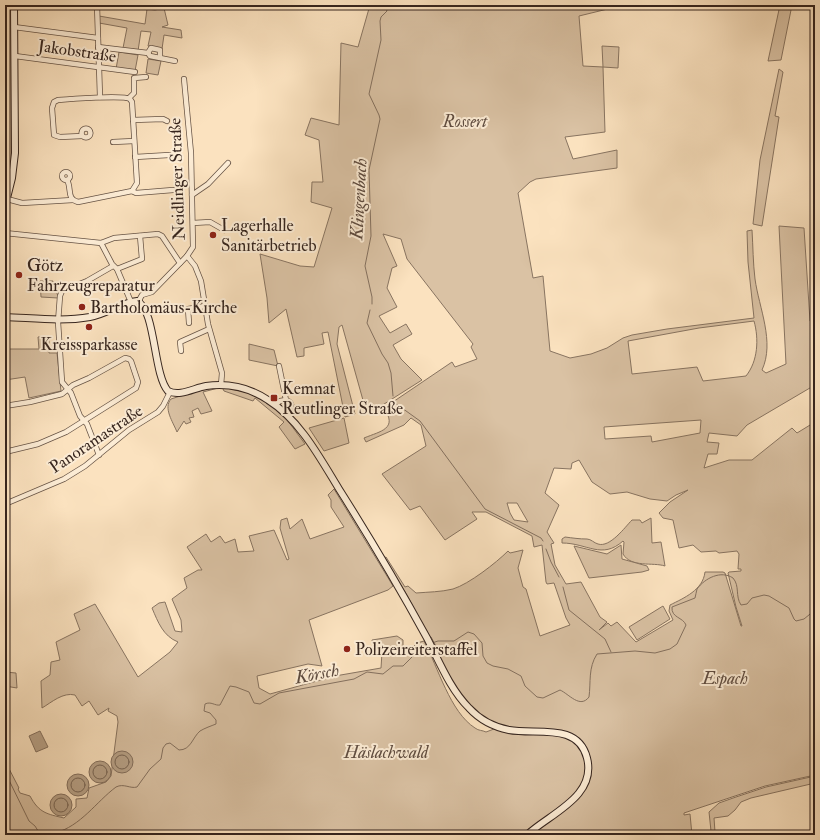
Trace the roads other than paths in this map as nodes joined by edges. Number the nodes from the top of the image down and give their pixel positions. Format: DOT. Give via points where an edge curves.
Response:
graph roads {
  1 [pos="14,5"];
  2 [pos="97,5"];
  3 [pos="142,5"];
  4 [pos="163,5"];
  5 [pos="14,27"];
  6 [pos="98,38"];
  7 [pos="98,46"];
  8 [pos="148,53"];
  9 [pos="15,56"];
  10 [pos="160,57"];
  11 [pos="175,61"];
  12 [pos="99,67"];
  13 [pos="136,72"];
  14 [pos="146,77"];
  15 [pos="184,79"];
  16 [pos="100,97"];
  17 [pos="129,98"];
  18 [pos="133,120"];
  19 [pos="167,121"];
  20 [pos="82,136"];
  21 [pos="134,141"];
  22 [pos="113,142"];
  23 [pos="5,154"];
  24 [pos="169,155"];
  25 [pos="135,157"];
  26 [pos="228,163"];
  27 [pos="67,180"];
  28 [pos="10,189"];
  29 [pos="173,190"];
  30 [pos="132,191"];
  31 [pos="192,195"];
  32 [pos="7,199"];
  33 [pos="73,200"];
  34 [pos="5,206"];
  35 [pos="193,223"];
  36 [pos="224,230"];
  37 [pos="5,234"];
  38 [pos="140,236"];
  39 [pos="101,243"];
  40 [pos="187,256"];
  41 [pos="180,262"];
  42 [pos="115,268"];
  43 [pos="135,302"];
  44 [pos="205,306"];
  45 [pos="5,317"];
  46 [pos="58,319"];
  47 [pos="190,323"];
  48 [pos="209,329"];
  49 [pos="181,351"];
  50 [pos="279,366"];
  51 [pos="221,385"];
  52 [pos="68,389"];
  53 [pos="170,392"];
  54 [pos="286,400"];
  55 [pos="275,405"];
  56 [pos="5,406"];
  57 [pos="285,414"];
  58 [pos="85,421"];
  59 [pos="5,452"];
  60 [pos="99,455"];
  61 [pos="5,504"];
  62 [pos="527,835"];
  1 -- 5 [label="main road"];
  2 -- 6 [label="street"];
  3 -- 4 [label="street"];
  5 -- 6 [label="street"];
  5 -- 9 [label="main road"];
  6 -- 7 [label="street"];
  7 -- 8 [label="street"];
  7 -- 12 [label="street"];
  8 -- 10 [label="street"];
  8 -- 10 [label="street" via="151,48 160,50"];
  9 -- 12 [label="street, Jakobstraße"];
  9 -- 28 [label="main road" via="15,153"];
  10 -- 11 [label="street"];
  12 -- 13 [label="street, Jakobstraße"];
  12 -- 16 [label="street"];
  14 -- 17 [label="street" via="134,78 134,93"];
  15 -- 31 [label="street, Neidlinger Straße"];
  16 -- 17 [label="street"];
  16 -- 20 [label="street" via="58,100 53,104 54,135"];
  17 -- 18 [label="street" via="132,102"];
  18 -- 19 [label="street"];
  18 -- 21 [label="street"];
  21 -- 22 [label="street"];
  21 -- 25 [label="street"];
  23 -- 28 [label="street" via="6,184"];
  24 -- 25 [label="street"];
  25 -- 30 [label="street" via="137,183"];
  26 -- 31 [label="street" via="208,184"];
  27 -- 33 [label="street" via="70,197"];
  28 -- 32 [label="main road"];
  29 -- 30 [label="street" via="136,193"];
  30 -- 33 [label="street" via="80,201"];
  31 -- 35 [label="street, Neidlinger Straße"];
  32 -- 33 [label="street" via="20,203"];
  32 -- 34 [label="main road"];
  35 -- 36 [label="street" via="208,222"];
  35 -- 40 [label="street, Neidlinger Straße" via="193,248"];
  37 -- 39 [label="street"];
  38 -- 39 [label="street"];
  38 -- 41 [label="street" via="161,235"];
  38 -- 42 [label="street" via="142,259"];
  39 -- 42 [label="street"];
  40 -- 41 [label="street, Neidlinger Straße"];
  40 -- 44 [label="street" via="199,274"];
  41 -- 43 [label="street, Neidlinger Straße" via="152,292 142,295"];
  42 -- 43 [label="street"];
  42 -- 46 [label="street" via="62,291"];
  43 -- 46 [label="main road" via="90,317"];
  43 -- 53 [label="main road" via="143,305 146,312 162,380"];
  44 -- 47 [label="street" via="188,309"];
  44 -- 48 [label="street"];
  45 -- 46 [label="main road"];
  46 -- 52 [label="street" via="62,382"];
  48 -- 49 [label="street" via="180,342"];
  48 -- 51 [label="street" via="222,373"];
  50 -- 54 [label="street"];
  51 -- 53 [label="main road" via="204,386 178,393"];
  51 -- 55 [label="main road" via="253,392"];
  52 -- 56 [label="street" via="62,394"];
  52 -- 58 [label="street" via="80,416"];
  52 -- 58 [label="street" via="124,358 128,358 132,364 137,386"];
  53 -- 60 [label="street, Panoramastraße" via="158,412 129,430"];
  54 -- 55 [label="street"];
  54 -- 57 [label="street" via="292,406"];
  55 -- 57 [label="main road"];
  57 -- 62 [label="main road" via="316,453 354,513 457,694 467,706 481,719 497,727 563,734 575,740 584,751 588,771 579,793"];
  58 -- 59 [label="street" via="46,441"];
  58 -- 60 [label="street"];
  60 -- 61 [label="street, Panoramastraße" via="64,479"];
}
